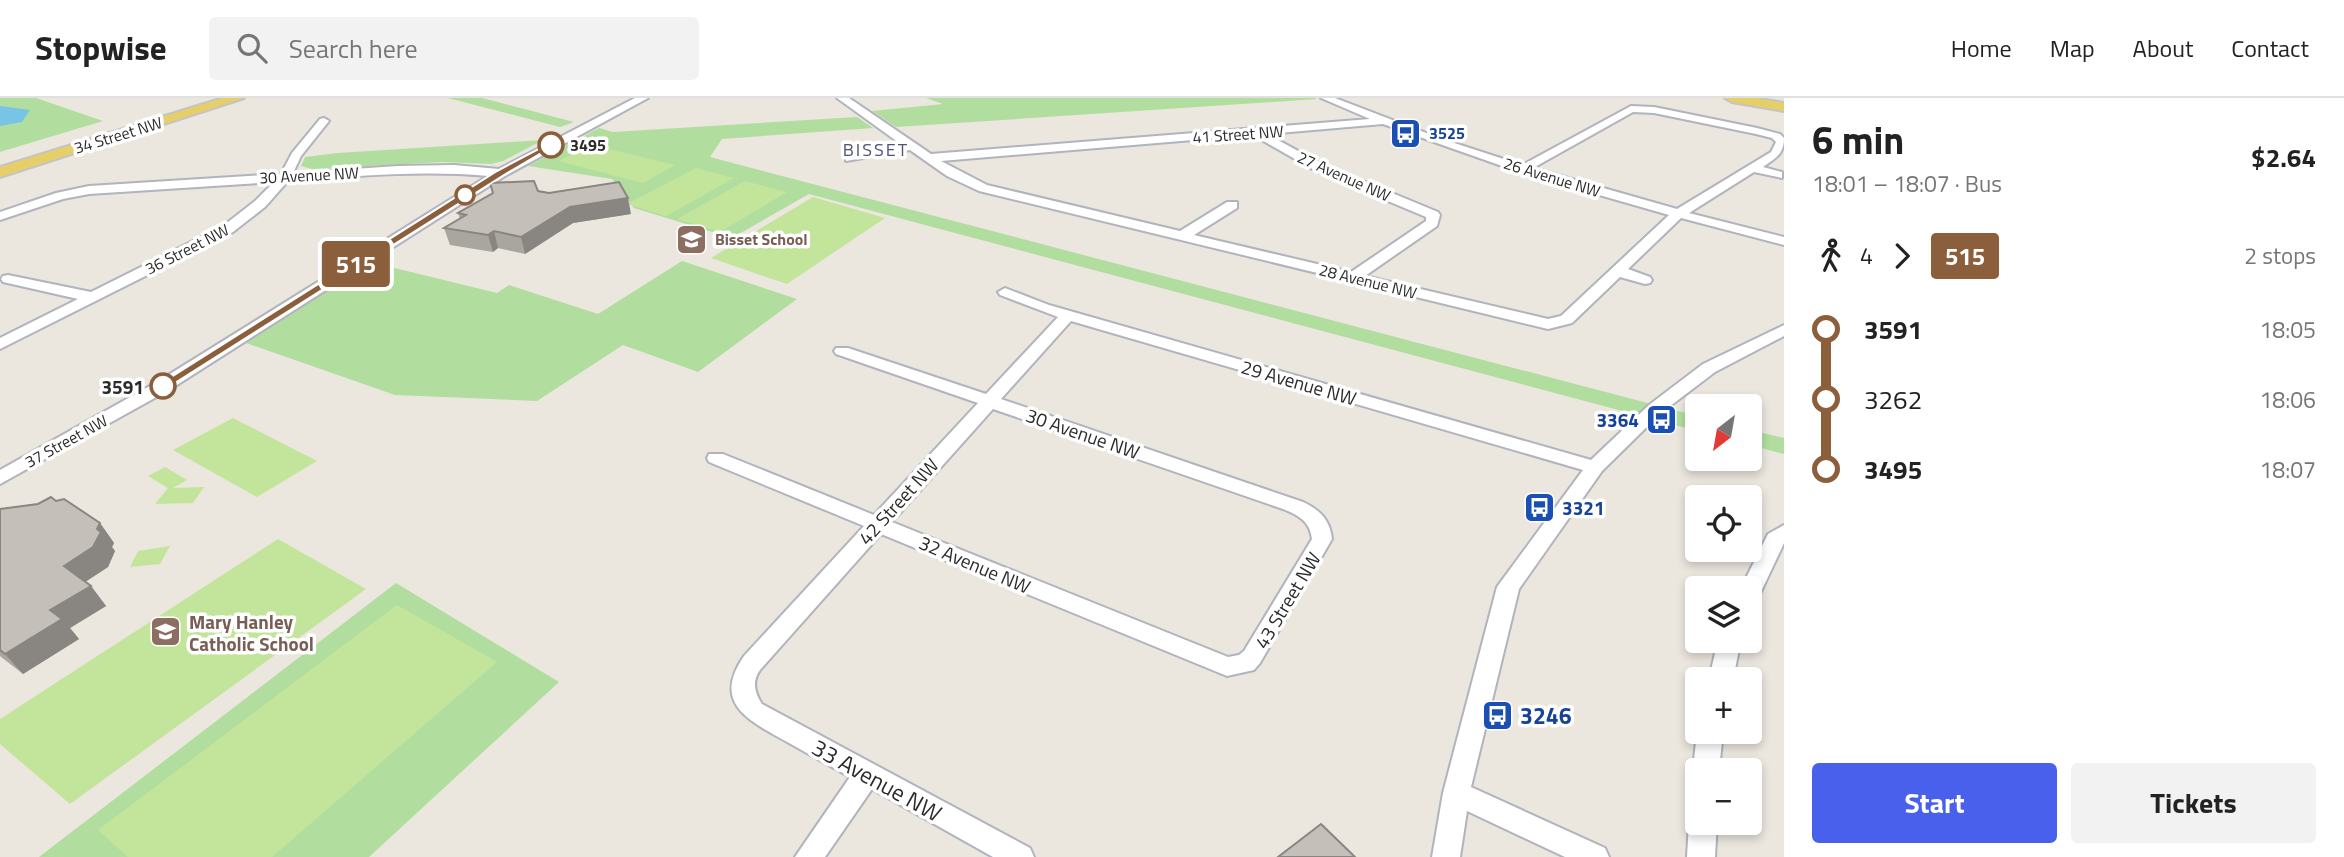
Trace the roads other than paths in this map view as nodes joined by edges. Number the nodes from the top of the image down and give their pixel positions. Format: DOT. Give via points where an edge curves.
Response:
graph roads {
  1 [pos="210,98"];
  2 [pos="237,98"];
  3 [pos="621,98"];
  4 [pos="842,98"];
  5 [pos="1326,98"];
  6 [pos="1732,98"];
  7 [pos="1750,98"];
  8 [pos="1775,98"];
  9 [pos="643,101"];
  10 [pos="1784,104"];
  11 [pos="324,121"];
  12 [pos="1384,121"];
  13 [pos="1257,133"];
  14 [pos="912,146"];
  15 [pos="928,158"];
  16 [pos="850,159"];
  17 [pos="0,162"];
  18 [pos="1754,168"];
  19 [pos="1523,169"];
  20 [pos="0,172"];
  21 [pos="500,173"];
  22 [pos="1777,175"];
  23 [pos="286,176"];
  24 [pos="118,188"];
  25 [pos="105,204"];
  26 [pos="1232,205"];
  27 [pos="1678,214"];
  28 [pos="0,216"];
  29 [pos="1182,236"];
  30 [pos="1784,241"];
  31 [pos="1618,271"];
  32 [pos="1352,278"];
  33 [pos="8,279"];
  34 [pos="1645,280"];
  35 [pos="1005,292"];
  36 [pos="92,297"];
  37 [pos="1068,315"];
  38 [pos="1784,330"];
  39 [pos="0,344"];
  40 [pos="842,351"];
  41 [pos="989,401"];
  42 [pos="716,458"];
  43 [pos="1595,467"];
  44 [pos="1,477"];
  45 [pos="1319,523"];
  46 [pos="878,524"];
  47 [pos="1784,531"];
  48 [pos="1758,576"];
  49 [pos="1235,667"];
  50 [pos="742,693"];
  51 [pos="867,775"];
  52 [pos="1456,793"];
  53 [pos="1702,835"];
  54 [pos="809,857"];
  55 [pos="1020,857"];
  56 [pos="1446,857"];
  57 [pos="1595,857"];
  58 [pos="1701,857"];
  1 -- 17 [label="main road, 34 Street NW"];
  2 -- 20 [label="main road, 34 Street NW"];
  3 -- 9 [label="street"];
  4 -- 14 [label="street, 28 Avenue NW"];
  5 -- 12 [label="street, 26 Avenue NW"];
  6 -- 10 [label="main road"];
  7 -- 10 [label="main road"];
  8 -- 10 [label="main road"];
  9 -- 21 [label="street, 37 Street NW"];
  11 -- 23 [label="street, 36 Street NW" via="296,155"];
  12 -- 13 [label="street, 41 Street NW"];
  12 -- 19 [label="street, 26 Avenue NW"];
  13 -- 15 [label="street, 41 Street NW"];
  13 -- 32 [label="street, 27 Avenue NW" via="1318,167 1433,215 1432,223"];
  14 -- 15 [label="street, 28 Avenue NW"];
  14 -- 16 [label="street"];
  15 -- 29 [label="street, 28 Avenue NW" via="983,188"];
  18 -- 19 [label="street" via="1779,150 1782,142 1776,136 1642,109 1630,110"];
  18 -- 22 [label="street"];
  18 -- 27 [label="street"];
  19 -- 27 [label="street, 26 Avenue NW"];
  21 -- 23 [label="street, 30 Avenue NW" via="429,169"];
  21 -- 44 [label="street, 37 Street NW" via="174,379"];
  23 -- 24 [label="street, 30 Avenue NW"];
  23 -- 36 [label="street, 36 Street NW" via="228,229"];
  24 -- 25 [label="street"];
  24 -- 28 [label="street, 30 Avenue NW" via="61,196"];
  26 -- 29 [label="street"];
  27 -- 30 [label="street, 26 Avenue NW"];
  27 -- 31 [label="street"];
  29 -- 32 [label="street, 28 Avenue NW"];
  31 -- 32 [label="street, 28 Avenue NW" via="1566,320 1554,324"];
  31 -- 34 [label="street"];
  33 -- 36 [label="street"];
  35 -- 37 [label="street, 29 Avenue NW"];
  36 -- 39 [label="street, 36 Street NW"];
  37 -- 41 [label="street, 42 Street NW"];
  37 -- 43 [label="street, 29 Avenue NW"];
  38 -- 43 [label="street" via="1709,368 1655,409"];
  40 -- 41 [label="street, 30 Avenue NW"];
  41 -- 45 [label="street, 30 Avenue NW" via="1290,503"];
  41 -- 46 [label="street, 42 Street NW"];
  42 -- 46 [label="street, 32 Avenue NW"];
  43 -- 52 [label="street" via="1508,587"];
  45 -- 49 [label="street, 43 Street NW" via="1322,539 1318,547 1252,657"];
  46 -- 49 [label="street, 32 Avenue NW" via="1215,664"];
  46 -- 50 [label="street, 42 Street NW" via="746,671"];
  47 -- 48 [label="street" via="1775,539"];
  50 -- 51 [label="street, 33 Avenue NW" via="753,711"];
  51 -- 54 [label="street"];
  51 -- 55 [label="street, 33 Avenue NW"];
  52 -- 56 [label="street"];
  52 -- 57 [label="street"];
  53 -- 58 [label="street"];
}
